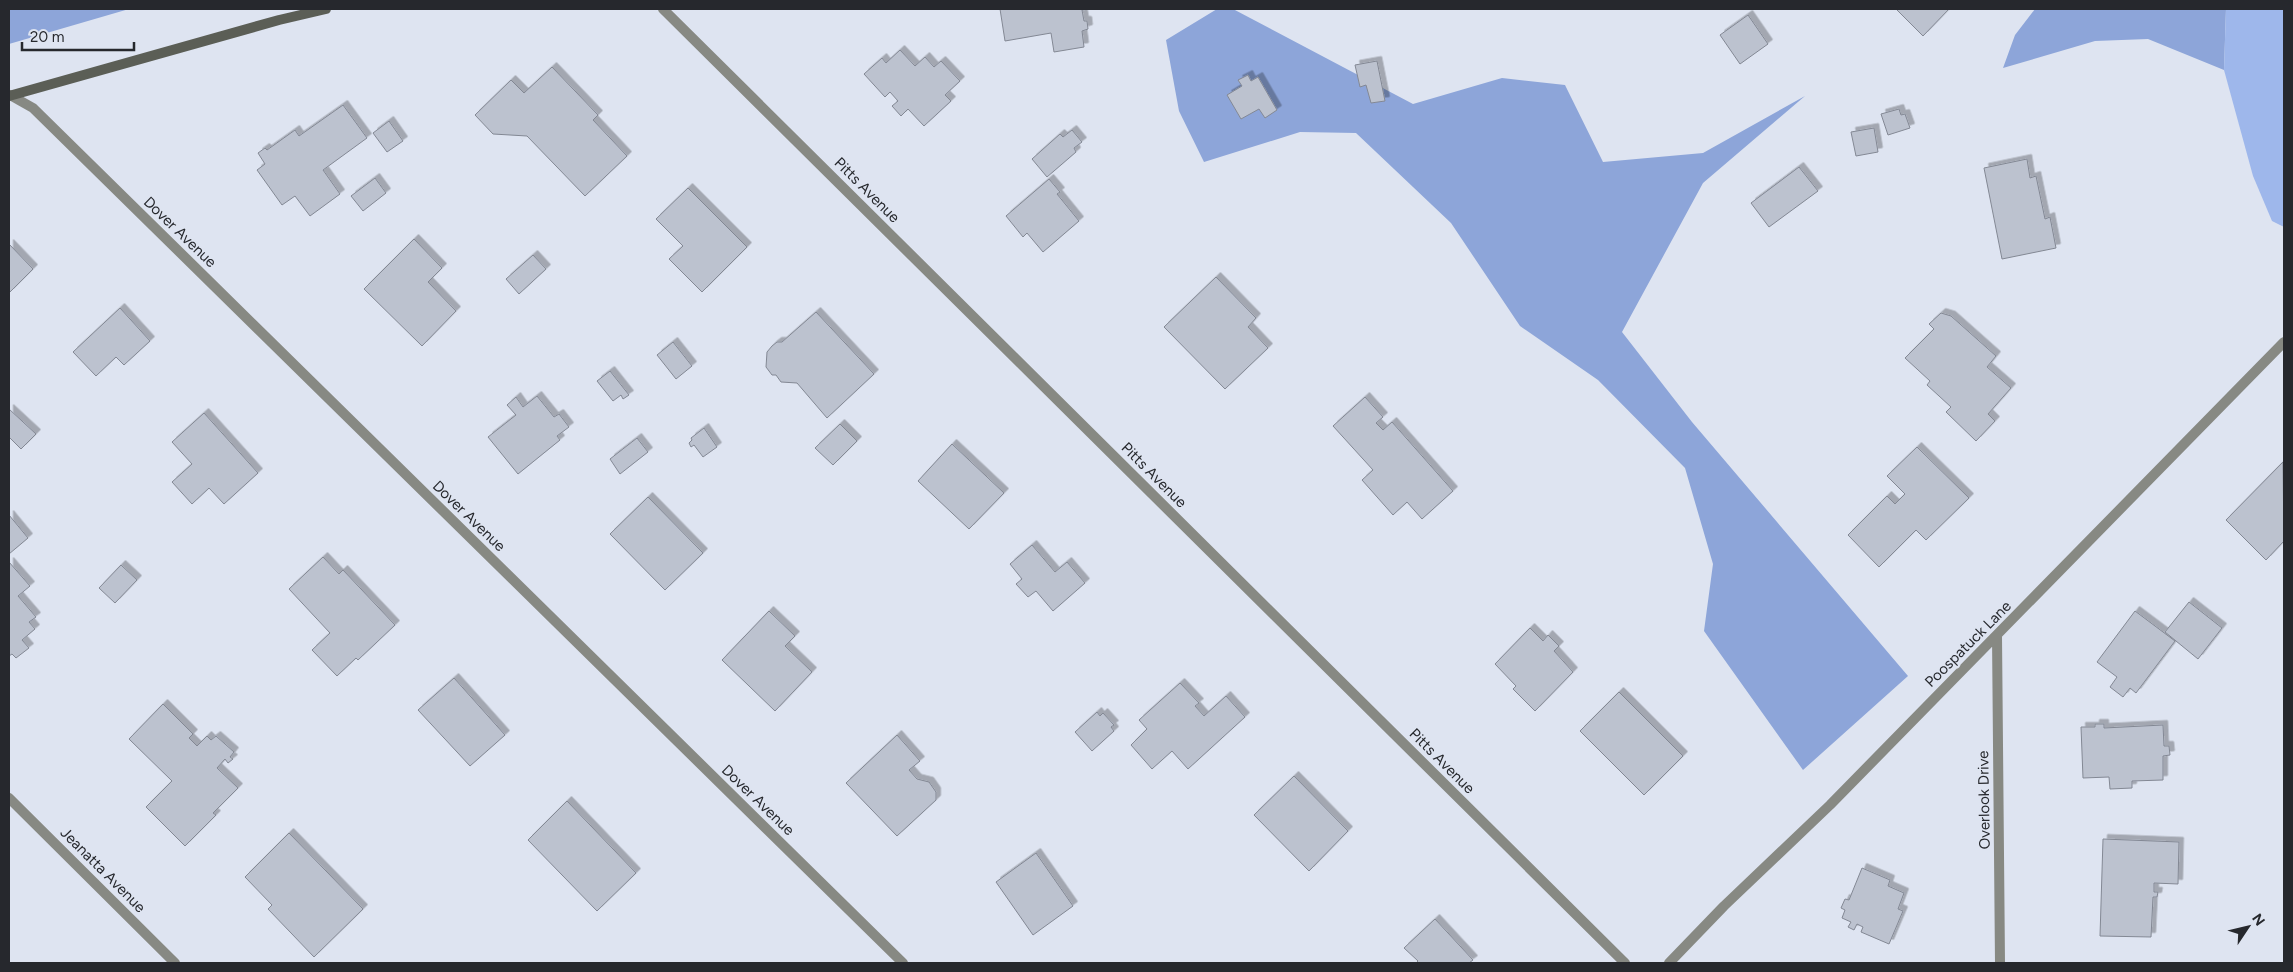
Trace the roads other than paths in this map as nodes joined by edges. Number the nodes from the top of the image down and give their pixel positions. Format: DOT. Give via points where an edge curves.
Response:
graph roads {
  1 [pos="326,9"];
  2 [pos="663,9"];
  3 [pos="10,96"];
  4 [pos="2284,342"];
  5 [pos="1997,636"];
  6 [pos="9,798"];
  7 [pos="175,963"];
  8 [pos="903,963"];
  9 [pos="1625,963"];
  10 [pos="1669,963"];
  11 [pos="2000,963"];
  1 -- 3 [label="main road"];
  2 -- 9 [label="street, Pitts Avenue"];
  3 -- 8 [label="street, Dover Avenue" via="32,108"];
  4 -- 5 [label="street, Poospatuck Lane"];
  5 -- 10 [label="street, Poospatuck Lane"];
  5 -- 11 [label="street, Overlook Drive"];
  6 -- 7 [label="street, Jeanatta Avenue"];
}
